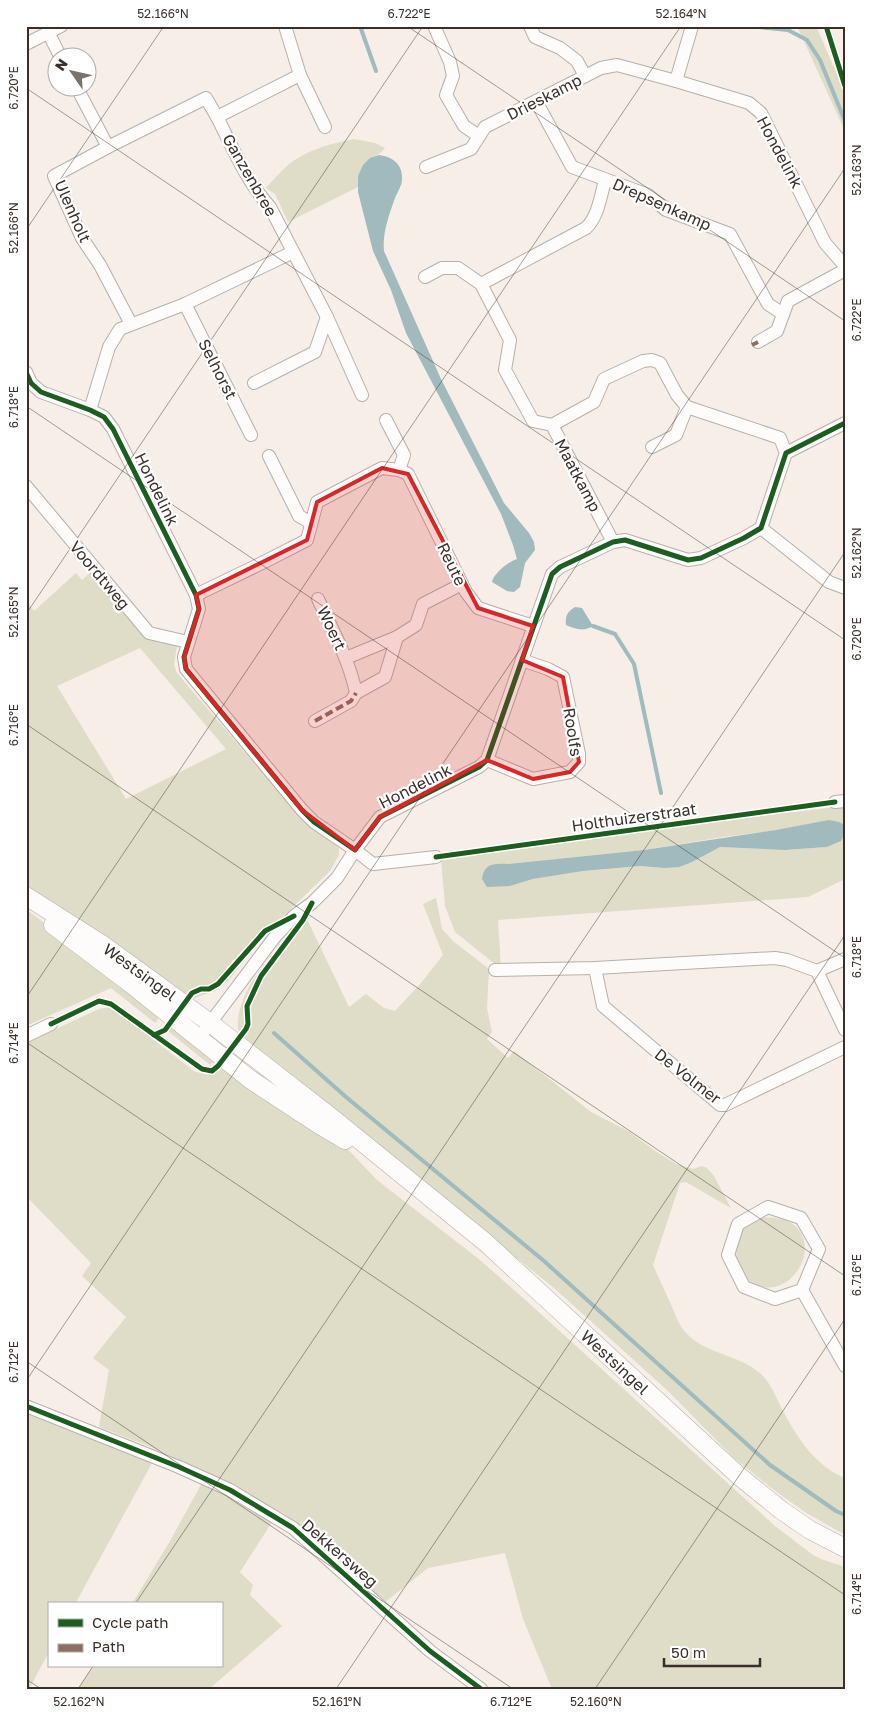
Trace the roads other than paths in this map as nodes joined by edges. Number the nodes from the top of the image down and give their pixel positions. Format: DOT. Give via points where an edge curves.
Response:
graph roads {
  1 [pos="61,26"];
  2 [pos="285,26"];
  3 [pos="436,26"];
  4 [pos="530,26"];
  5 [pos="692,26"];
  6 [pos="48,32"];
  7 [pos="26,44"];
  8 [pos="56,48"];
  9 [pos="300,75"];
  10 [pos="585,76"];
  11 [pos="676,81"];
  12 [pos="82,98"];
  13 [pos="536,101"];
  14 [pos="217,117"];
  15 [pos="325,127"];
  16 [pos="479,136"];
  17 [pos="108,146"];
  18 [pos="426,166"];
  19 [pos="605,180"];
  20 [pos="293,252"];
  21 [pos="845,268"];
  22 [pos="425,277"];
  23 [pos="481,284"];
  24 [pos="185,304"];
  25 [pos="783,314"];
  26 [pos="327,317"];
  27 [pos="131,324"];
  28 [pos="758,342"];
  29 [pos="26,372"];
  30 [pos="254,383"];
  31 [pos="362,396"];
  32 [pos="687,407"];
  33 [pos="90,410"];
  34 [pos="386,420"];
  35 [pos="845,423"];
  36 [pos="552,425"];
  37 [pos="251,435"];
  38 [pos="652,447"];
  39 [pos="786,453"];
  40 [pos="269,456"];
  41 [pos="399,470"];
  42 [pos="26,486"];
  43 [pos="312,523"];
  44 [pos="762,528"];
  45 [pos="613,542"];
  46 [pos="462,584"];
  47 [pos="845,588"];
  48 [pos="196,595"];
  49 [pos="318,599"];
  50 [pos="534,626"];
  51 [pos="397,637"];
  52 [pos="188,642"];
  53 [pos="346,658"];
  54 [pos="522,660"];
  55 [pos="356,692"];
  56 [pos="315,721"];
  57 [pos="487,760"];
  58 [pos="355,850"];
  59 [pos="436,857"];
  60 [pos="26,896"];
  61 [pos="26,904"];
  62 [pos="845,959"];
  63 [pos="595,968"];
  64 [pos="495,970"];
  65 [pos="817,972"];
  66 [pos="210,1023"];
  67 [pos="51,1024"];
  68 [pos="845,1030"];
  69 [pos="26,1036"];
  70 [pos="200,1038"];
  71 [pos="845,1047"];
  72 [pos="391,1167"];
  73 [pos="802,1290"];
  74 [pos="845,1366"];
  75 [pos="26,1406"];
  76 [pos="845,1548"];
  77 [pos="482,1689"];
  1 -- 6 [label="street"];
  2 -- 9 [label="street"];
  3 -- 16 [label="street" via="453,76 446,95 464,126"];
  4 -- 10 [label="street" via="535,37 560,48 577,61"];
  5 -- 11 [label="street"];
  6 -- 7 [label="street"];
  6 -- 8 [label="street"];
  9 -- 14 [label="street, Ganzenbree"];
  9 -- 15 [label="street"];
  10 -- 11 [label="street, Drieskamp" via="617,65"];
  10 -- 13 [label="street, Drieskamp"];
  11 -- 21 [label="street, Hondelink" via="749,103 761,113 825,243"];
  12 -- 17 [label="street"];
  13 -- 16 [label="street, Drieskamp" via="485,127"];
  13 -- 19 [label="street, Drepsenkamp" via="572,167"];
  14 -- 17 [label="street, Ulenholt" via="206,98"];
  14 -- 20 [label="street, Ganzenbree" via="248,178 270,207"];
  16 -- 18 [label="street, Drieskamp" via="471,149"];
  17 -- 27 [label="street, Ulenholt" via="54,176 82,238 100,264"];
  19 -- 23 [label="street" via="586,228"];
  19 -- 25 [label="street, Drepsenkamp" via="648,195 666,210 730,234 768,304"];
  20 -- 24 [label="street"];
  20 -- 26 [label="street, Ganzenbree"];
  21 -- 25 [label="street" via="788,301"];
  22 -- 23 [label="street, Maatkamp" via="442,268 458,268"];
  23 -- 36 [label="street, Maatkamp" via="510,340 505,370 533,421"];
  24 -- 27 [label="street"];
  24 -- 37 [label="street, Selhorst"];
  25 -- 28 [label="street" via="777,332"];
  26 -- 30 [label="street" via="316,352"];
  26 -- 31 [label="street, Ganzenbree"];
  27 -- 33 [label="street" via="120,329 109,347"];
  29 -- 33 [label="street, Hondelink" via="41,392"];
  32 -- 36 [label="street" via="660,364 652,360 643,361 604,380 594,402"];
  32 -- 38 [label="street" via="676,435"];
  32 -- 39 [label="street" via="780,438"];
  33 -- 48 [label="street, Hondelink" via="104,417 113,429"];
  34 -- 41 [label="street" via="404,455"];
  35 -- 39 [label="street"];
  36 -- 45 [label="street, Maatkamp"];
  39 -- 44 [label="street"];
  40 -- 43 [label="street" via="299,516"];
  41 -- 43 [label="street" via="382,468 317,502"];
  41 -- 46 [label="street, Reute" via="408,474"];
  42 -- 52 [label="street, Voordtweg" via="149,633"];
  43 -- 48 [label="street" via="307,540"];
  44 -- 45 [label="street" via="701,558 688,560 624,540"];
  44 -- 47 [label="street" via="829,582"];
  45 -- 50 [label="street" via="552,574"];
  46 -- 50 [label="street, Reute" via="478,608"];
  46 -- 51 [label="street, Woert" via="423,604 416,625"];
  48 -- 52 [label="street, Hondelink" via="199,609"];
  49 -- 53 [label="street, Woert"];
  50 -- 54 [label="street"];
  51 -- 53 [label="street, Woert"];
  51 -- 55 [label="street" via="384,677"];
  52 -- 58 [label="street, Hondelink" via="184,657 186,669 302,810"];
  53 -- 55 [label="street, Woert"];
  54 -- 57 [label="street"];
  54 -- 57 [label="street, Roolfs" via="563,677 578,762 570,772 533,779"];
  55 -- 56 [label="street" via="351,701"];
  57 -- 58 [label="street, Hondelink" via="380,817"];
  58 -- 59 [label="street, Hondelink" via="373,864"];
  58 -- 66 [label="street" via="336,878 274,938"];
  60 -- 66 [label="main road, Westsingel" via="103,945"];
  61 -- 70 [label="main road, Westsingel"];
  62 -- 65 [label="street"];
  63 -- 64 [label="street"];
  63 -- 65 [label="street" via="775,958"];
  63 -- 71 [label="street, De Volmer" via="603,1006 720,1105"];
  65 -- 68 [label="street"];
  66 -- 70 [label="street"];
  66 -- 72 [label="main road, Westsingel"];
  67 -- 69 [label="street"];
  70 -- 72 [label="main road, Westsingel" via="251,1080"];
  72 -- 76 [label="main road, Westsingel" via="485,1242 739,1476 810,1530"];
  73 -- 73 [label="street" via="819,1249 801,1218 768,1207 738,1224 728,1255 744,1287 775,1299"];
  73 -- 74 [label="street"];
  75 -- 77 [label="street, Dekkersweg" via="230,1490 292,1528 430,1650"];
}
